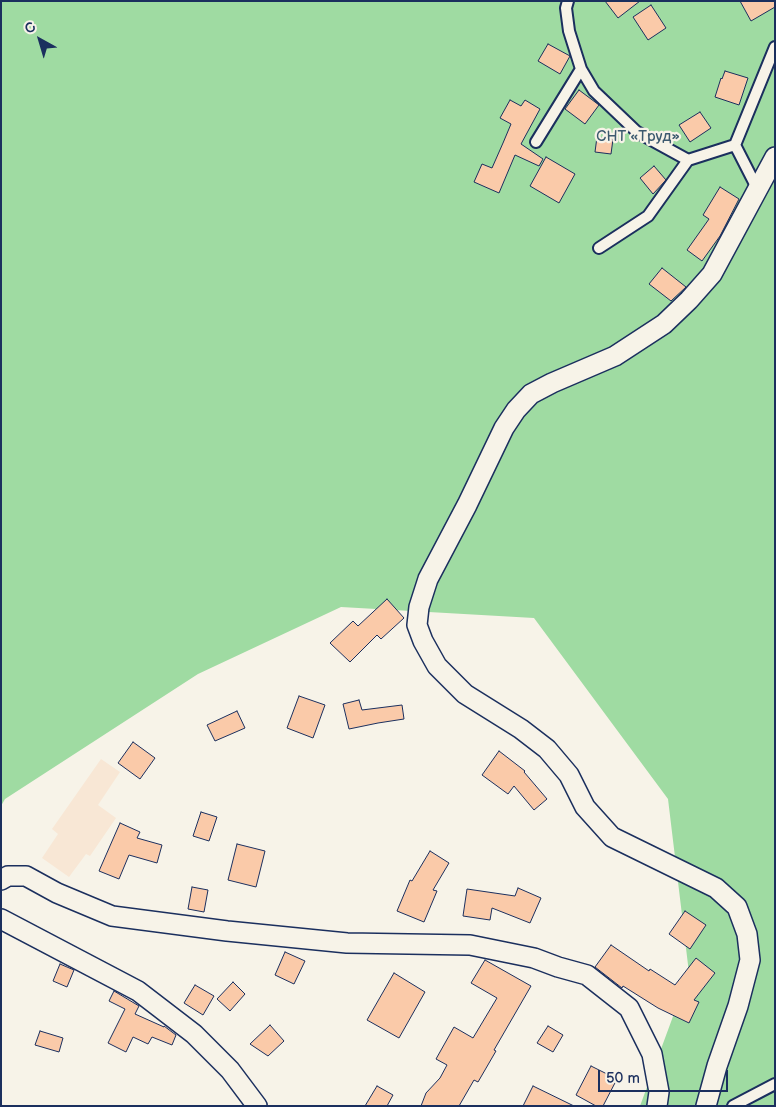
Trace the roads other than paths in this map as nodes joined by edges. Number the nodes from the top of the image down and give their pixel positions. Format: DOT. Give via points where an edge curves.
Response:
graph roads {
  1 [pos="568,1"];
  2 [pos="775,47"];
  3 [pos="581,69"];
  4 [pos="536,142"];
  5 [pos="735,145"];
  6 [pos="775,157"];
  7 [pos="688,160"];
  8 [pos="757,188"];
  9 [pos="599,248"];
  10 [pos="1,880"];
  11 [pos="1,919"];
  12 [pos="775,1084"];
  13 [pos="257,1106"];
  14 [pos="657,1106"];
  15 [pos="706,1106"];
  16 [pos="733,1106"];
  1 -- 3 [label="lane" via="569,31"];
  2 -- 5 [label="lane"];
  3 -- 4 [label="lane"];
  3 -- 7 [label="lane" via="594,91 637,132"];
  5 -- 7 [label="lane"];
  5 -- 8 [label="lane"];
  6 -- 8 [label="street"];
  7 -- 9 [label="lane" via="648,216"];
  8 -- 15 [label="street" via="712,274 664,324 615,356 531,394 516,410 428,579 417,625 422,641 437,666 464,694 547,749 569,776 585,807 612,838 716,888 737,907 747,934 750,960"];
  10 -- 14 [label="street" via="8,876 26,876 112,916 347,943 470,945 534,958 586,975 629,1008 652,1054 659,1092"];
  11 -- 13 [label="street" via="138,992 194,1034 230,1070"];
  12 -- 16 [label="lane"];
}
